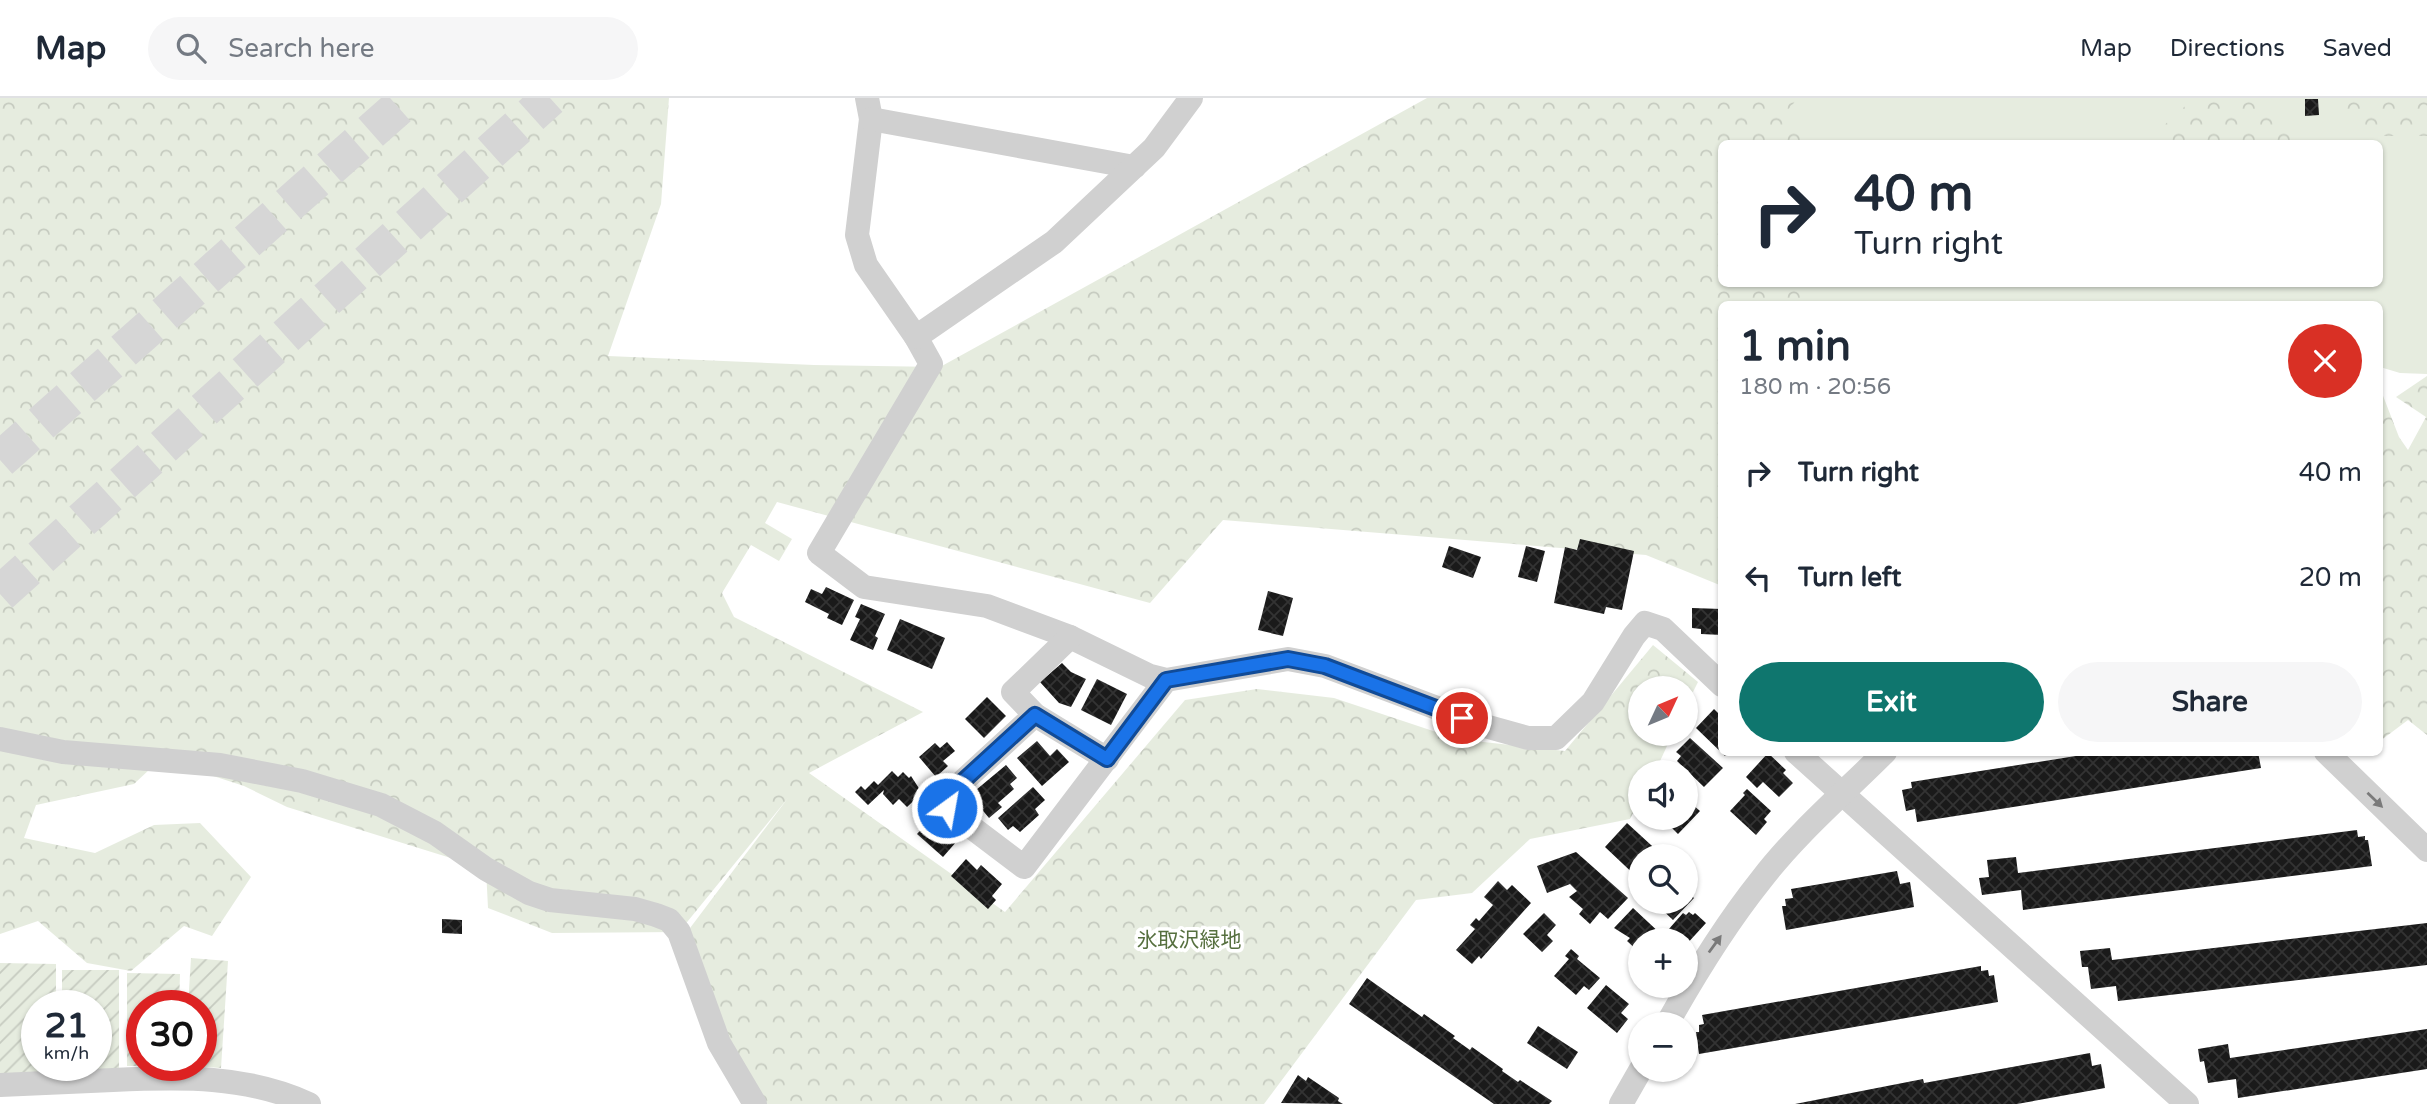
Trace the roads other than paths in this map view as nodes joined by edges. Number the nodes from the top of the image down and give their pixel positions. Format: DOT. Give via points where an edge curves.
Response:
graph roads {
  1 [pos="1191,98"];
  2 [pos="869,108"];
  3 [pos="1134,167"];
  4 [pos="916,337"];
  5 [pos="1070,637"];
  6 [pos="1166,680"];
  7 [pos="1718,681"];
  8 [pos="1035,715"];
  9 [pos="0,739"];
  10 [pos="1800,756"];
  11 [pos="1881,756"];
  12 [pos="2330,756"];
  13 [pos="1107,759"];
  14 [pos="1842,794"];
  15 [pos="2427,850"];
  16 [pos="1674,1012"];
  17 [pos="1634,1082"];
  18 [pos="0,1085"];
  19 [pos="309,1104"];
  20 [pos="755,1104"];
  21 [pos="1621,1104"];
  22 [pos="2187,1104"];
  1 -- 3 [label="street"];
  2 -- 3 [label="street"];
  2 -- 4 [label="street" via="857,235 866,265"];
  3 -- 4 [label="street" via="1054,242"];
  4 -- 5 [label="street" via="931,365 819,553 863,587 987,606"];
  5 -- 6 [label="street"];
  5 -- 8 [label="street" via="1013,692"];
  6 -- 7 [label="street" via="1288,659 1325,666 1485,726 1528,738 1556,738 1593,702 1645,623 1663,629"];
  6 -- 13 [label="street"];
  8 -- 13 [label="street"];
  8 -- 13 [label="street" via="949,794 947,808 1024,867"];
  9 -- 20 [label="street" via="63,752 220,765 302,781 381,805 435,833 528,893 550,900 635,909 669,920 679,932 719,1044"];
  10 -- 14 [label="street"];
  11 -- 14 [label="street"];
  12 -- 15 [label="street, one-way"];
  16 -- 14 [label="street, one-way" via="1700,964 1761,879"];
  14 -- 22 [label="street"];
  17 -- 21 [label="street"];
  18 -- 19 [label="street" via="181,1077 265,1088"];
}
